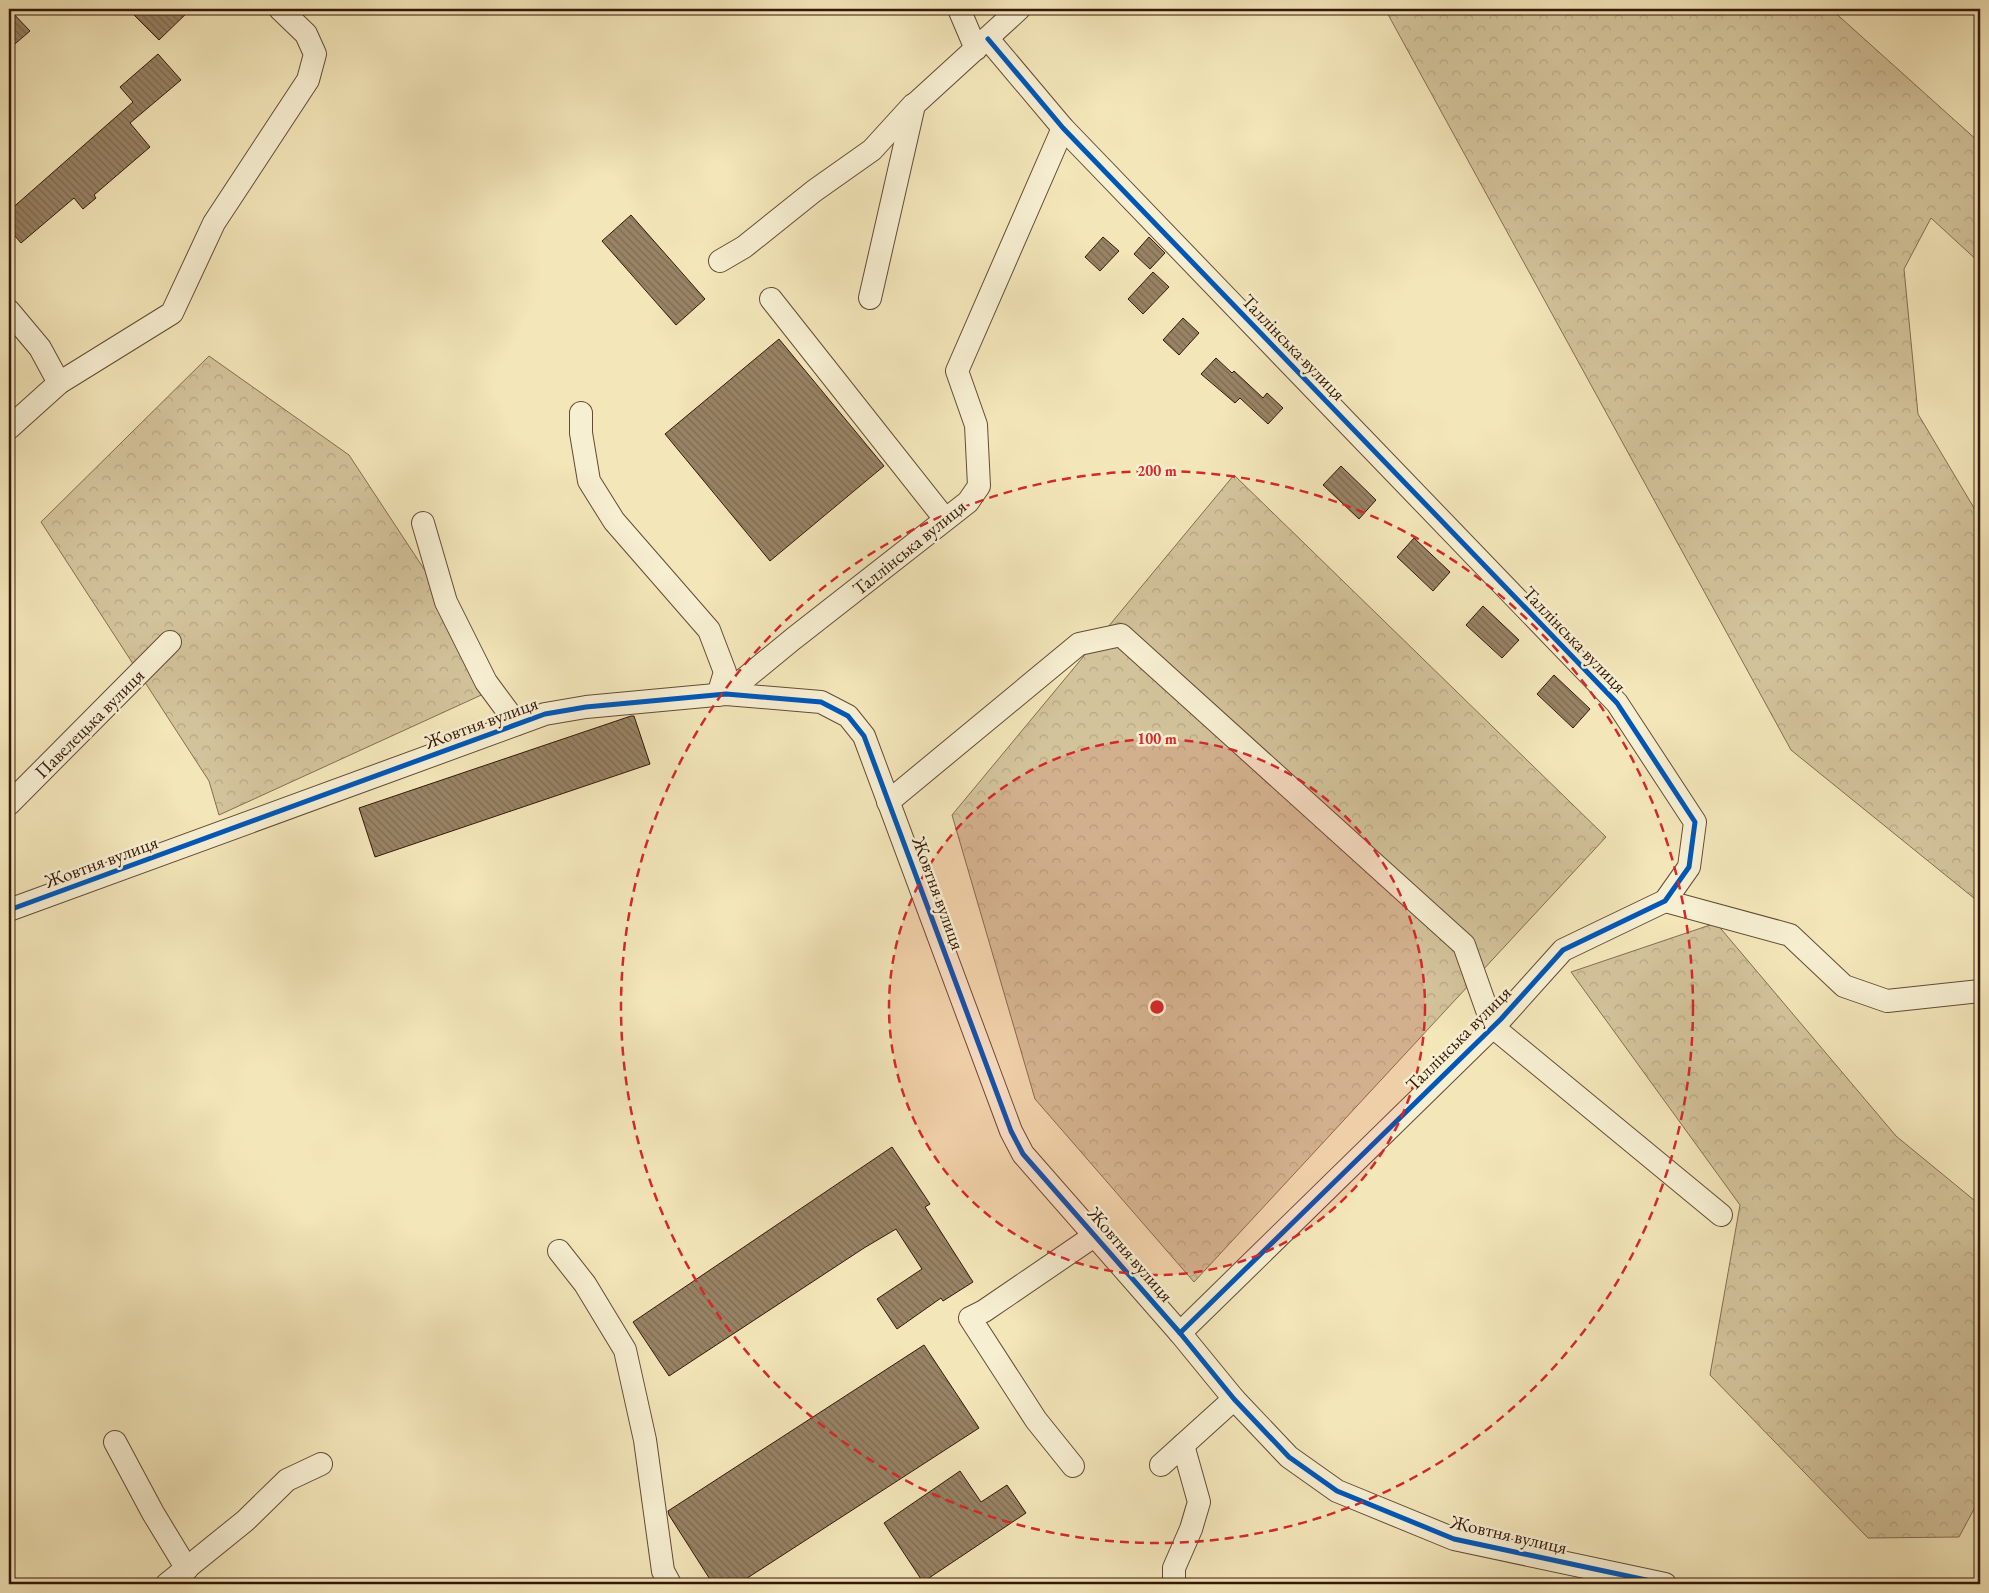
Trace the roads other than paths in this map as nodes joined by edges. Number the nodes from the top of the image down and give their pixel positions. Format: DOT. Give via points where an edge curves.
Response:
graph roads {
  1 [pos="280,9"];
  2 [pos="958,9"];
  3 [pos="1019,9"];
  4 [pos="982,44"];
  5 [pos="914,104"];
  6 [pos="1063,128"];
  7 [pos="720,261"];
  8 [pos="870,298"];
  9 [pos="772,299"];
  10 [pos="9,311"];
  11 [pos="60,383"];
  12 [pos="581,413"];
  13 [pos="9,428"];
  14 [pos="945,519"];
  15 [pos="423,523"];
  16 [pos="170,642"];
  17 [pos="722,694"];
  18 [pos="518,724"];
  19 [pos="888,802"];
  20 [pos="9,804"];
  21 [pos="1665,901"];
  22 [pos="9,910"];
  23 [pos="1980,991"];
  24 [pos="1493,1027"];
  25 [pos="1721,1215"];
  26 [pos="1094,1236"];
  27 [pos="559,1251"];
  28 [pos="1180,1332"];
  29 [pos="1234,1399"];
  30 [pos="115,1442"];
  31 [pos="1183,1445"];
  32 [pos="321,1464"];
  33 [pos="1160,1465"];
  34 [pos="1073,1466"];
  35 [pos="187,1570"];
  36 [pos="167,1584"];
  37 [pos="670,1584"];
  38 [pos="1174,1584"];
  39 [pos="1665,1584"];
  1 -- 11 [label="street" via="306,34 315,54 308,80 214,223 172,313"];
  2 -- 4 [label="street, Таллінська вулиця"];
  3 -- 4 [label="street"];
  4 -- 5 [label="street"];
  4 -- 6 [label="street, Таллінська вулиця"];
  5 -- 7 [label="street" via="872,150 744,247"];
  5 -- 8 [label="street"];
  6 -- 14 [label="street, Таллінська вулиця" via="958,371 976,426 978,486 968,502"];
  6 -- 21 [label="street, Таллінська вулиця" via="1617,703 1695,822 1689,868"];
  9 -- 14 [label="street"];
  10 -- 11 [label="street" via="40,348"];
  11 -- 13 [label="street"];
  12 -- 17 [label="street" via="589,481 614,521 709,630 725,672"];
  14 -- 17 [label="street, Таллінська вулиця"];
  15 -- 18 [label="street" via="446,602 486,682"];
  16 -- 20 [label="street, Павелецька вулиця"];
  17 -- 18 [label="street, Жовтня вулиця" via="586,706 545,714"];
  17 -- 19 [label="street, Жовтня вулиця" via="821,702 848,716 864,736"];
  18 -- 22 [label="street, Жовтня вулиця"];
  19 -- 24 [label="street" via="1079,644 1121,635 1464,944"];
  19 -- 26 [label="street, Жовтня вулиця" via="1011,1131 1023,1154"];
  21 -- 23 [label="street" via="1790,935 1844,986 1887,1001"];
  21 -- 24 [label="street, Таллінська вулиця" via="1563,950"];
  24 -- 25 [label="street"];
  24 -- 28 [label="street, Таллінська вулиця"];
  26 -- 28 [label="street, Жовтня вулиця"];
  26 -- 34 [label="street" via="970,1318 1036,1420"];
  27 -- 37 [label="street" via="584,1284 624,1350 645,1440 663,1571"];
  28 -- 29 [label="street, Жовтня вулиця"];
  29 -- 31 [label="street"];
  29 -- 39 [label="street, Жовтня вулиця" via="1289,1457 1337,1491 1454,1539"];
  30 -- 35 [label="street"];
  31 -- 33 [label="street"];
  31 -- 38 [label="street" via="1199,1502 1174,1568"];
  32 -- 35 [label="street" via="286,1480"];
  35 -- 36 [label="street"];
}
